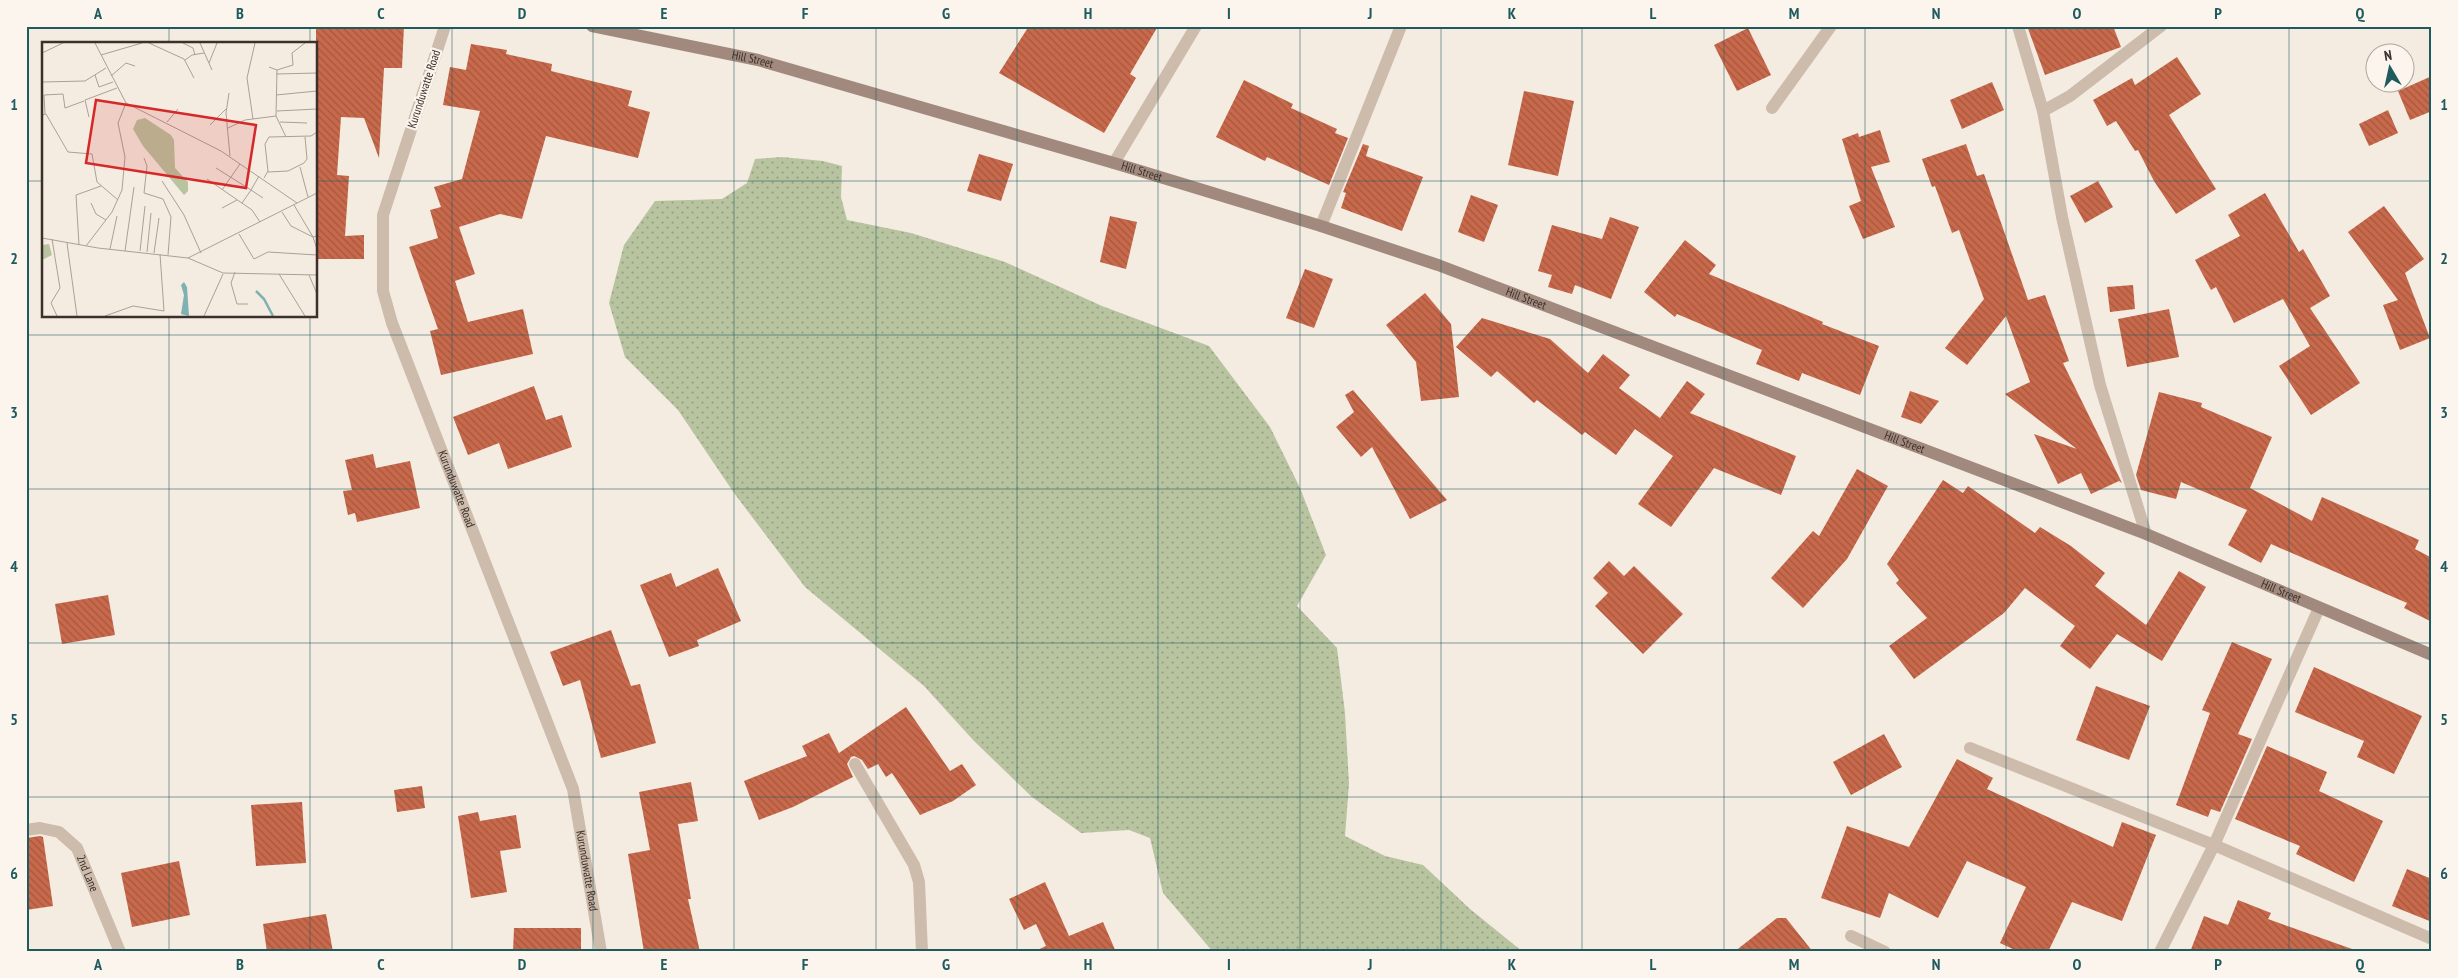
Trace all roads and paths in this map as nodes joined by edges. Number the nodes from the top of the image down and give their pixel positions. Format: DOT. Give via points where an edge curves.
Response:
graph roads {
  1 [pos="445,26"];
  2 [pos="592,26"];
  3 [pos="1196,26"];
  4 [pos="1401,26"];
  5 [pos="1831,26"];
  6 [pos="2018,26"];
  7 [pos="2161,26"];
  8 [pos="1772,108"];
  9 [pos="2043,112"];
  10 [pos="1114,163"];
  11 [pos="1321,226"];
  12 [pos="2146,534"];
  13 [pos="2319,608"];
  14 [pos="2432,655"];
  15 [pos="1970,748"];
  16 [pos="855,764"];
  17 [pos="26,830"];
  18 [pos="2214,845"];
  19 [pos="1851,936"];
  20 [pos="2432,939"];
  21 [pos="120,952"];
  22 [pos="601,952"];
  23 [pos="922,952"];
  24 [pos="1885,952"];
  25 [pos="2160,952"];
  1 -- 22 [label="street, Kurunduwatte Road" via="383,215 383,291 392,323 573,789"];
  2 -- 10 [label="main road, Hill Street" via="758,60"];
  3 -- 10 [label="street"];
  4 -- 11 [label="street"];
  5 -- 8 [label="street"];
  6 -- 9 [label="street"];
  7 -- 9 [label="street" via="2070,96"];
  9 -- 12 [label="street" via="2062,217 2100,385"];
  10 -- 11 [label="main road, Hill Street"];
  11 -- 12 [label="main road, Hill Street" via="1438,266"];
  12 -- 13 [label="main road, Hill Street"];
  13 -- 14 [label="main road, Hill Street"];
  13 -- 18 [label="street"];
  15 -- 18 [label="street"];
  16 -- 23 [label="street" via="914,865 919,882"];
  17 -- 21 [label="street, 2nd Lane" via="40,828 59,832 77,848"];
  18 -- 20 [label="street"];
  18 -- 25 [label="street"];
  19 -- 24 [label="street"];
}
